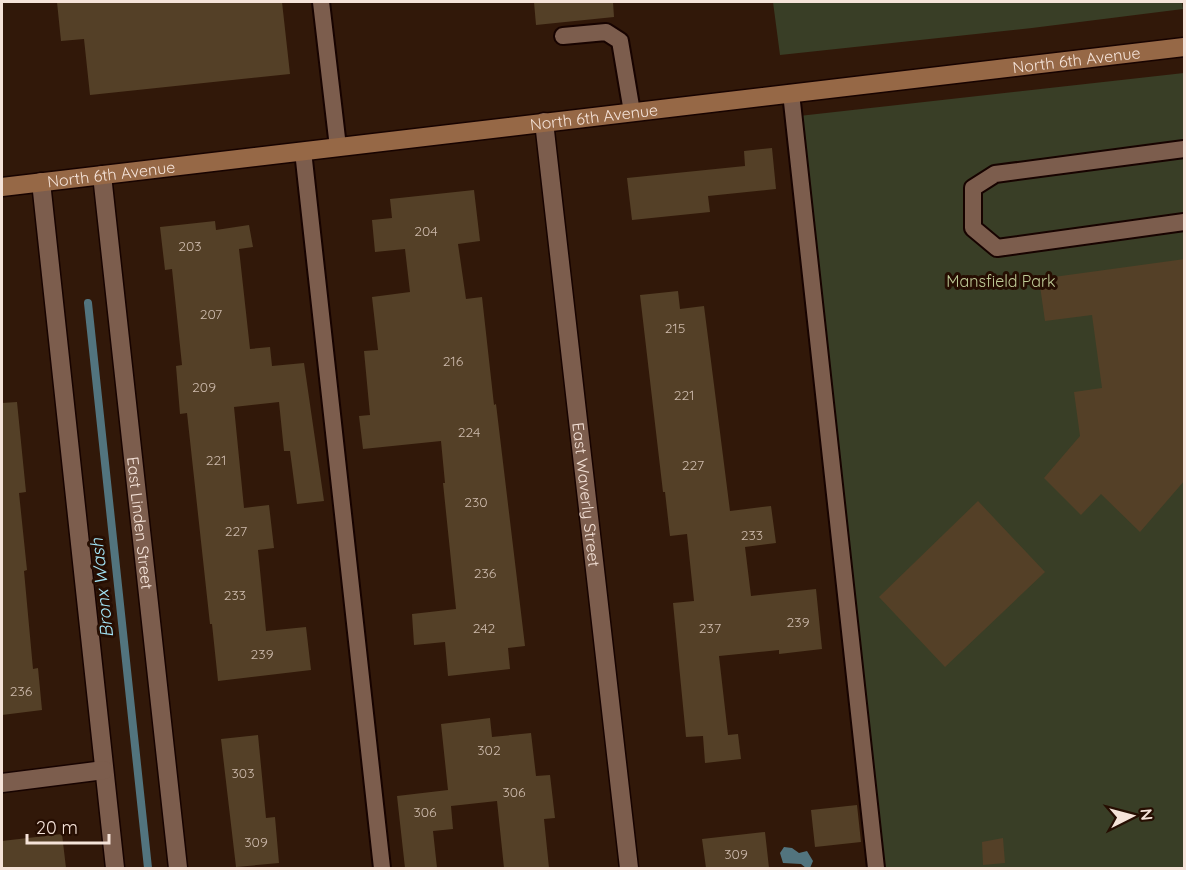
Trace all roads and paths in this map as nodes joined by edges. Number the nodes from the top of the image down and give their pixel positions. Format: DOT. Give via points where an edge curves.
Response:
graph roads {
  1 [pos="321,2"];
  2 [pos="563,36"];
  3 [pos="1185,47"];
  4 [pos="791,93"];
  5 [pos="632,112"];
  6 [pos="544,122"];
  7 [pos="338,147"];
  8 [pos="1185,149"];
  9 [pos="303,151"];
  10 [pos="102,175"];
  11 [pos="41,182"];
  12 [pos="2,187"];
  13 [pos="1185,222"];
  14 [pos="104,770"];
  15 [pos="2,783"];
  16 [pos="115,868"];
  17 [pos="178,868"];
  18 [pos="382,868"];
  19 [pos="629,868"];
  20 [pos="876,868"];
  1 -- 7 [label="lane"];
  2 -- 5 [label="lane" via="606,32 620,41"];
  3 -- 4 [label="street, North 6th Avenue"];
  4 -- 5 [label="street, North 6th Avenue"];
  4 -- 20 [label="lane"];
  5 -- 6 [label="street, North 6th Avenue"];
  6 -- 7 [label="street, North 6th Avenue"];
  6 -- 19 [label="street, East Waverly Street"];
  7 -- 9 [label="street, North 6th Avenue"];
  8 -- 13 [label="lane" via="995,174 973,188 973,228 997,248"];
  9 -- 10 [label="street, North 6th Avenue"];
  9 -- 18 [label="lane"];
  10 -- 11 [label="street, North 6th Avenue"];
  10 -- 17 [label="street, East Linden Street"];
  11 -- 12 [label="street, North 6th Avenue"];
  11 -- 14 [label="street"];
  14 -- 15 [label="street"];
  14 -- 16 [label="street"];
}
